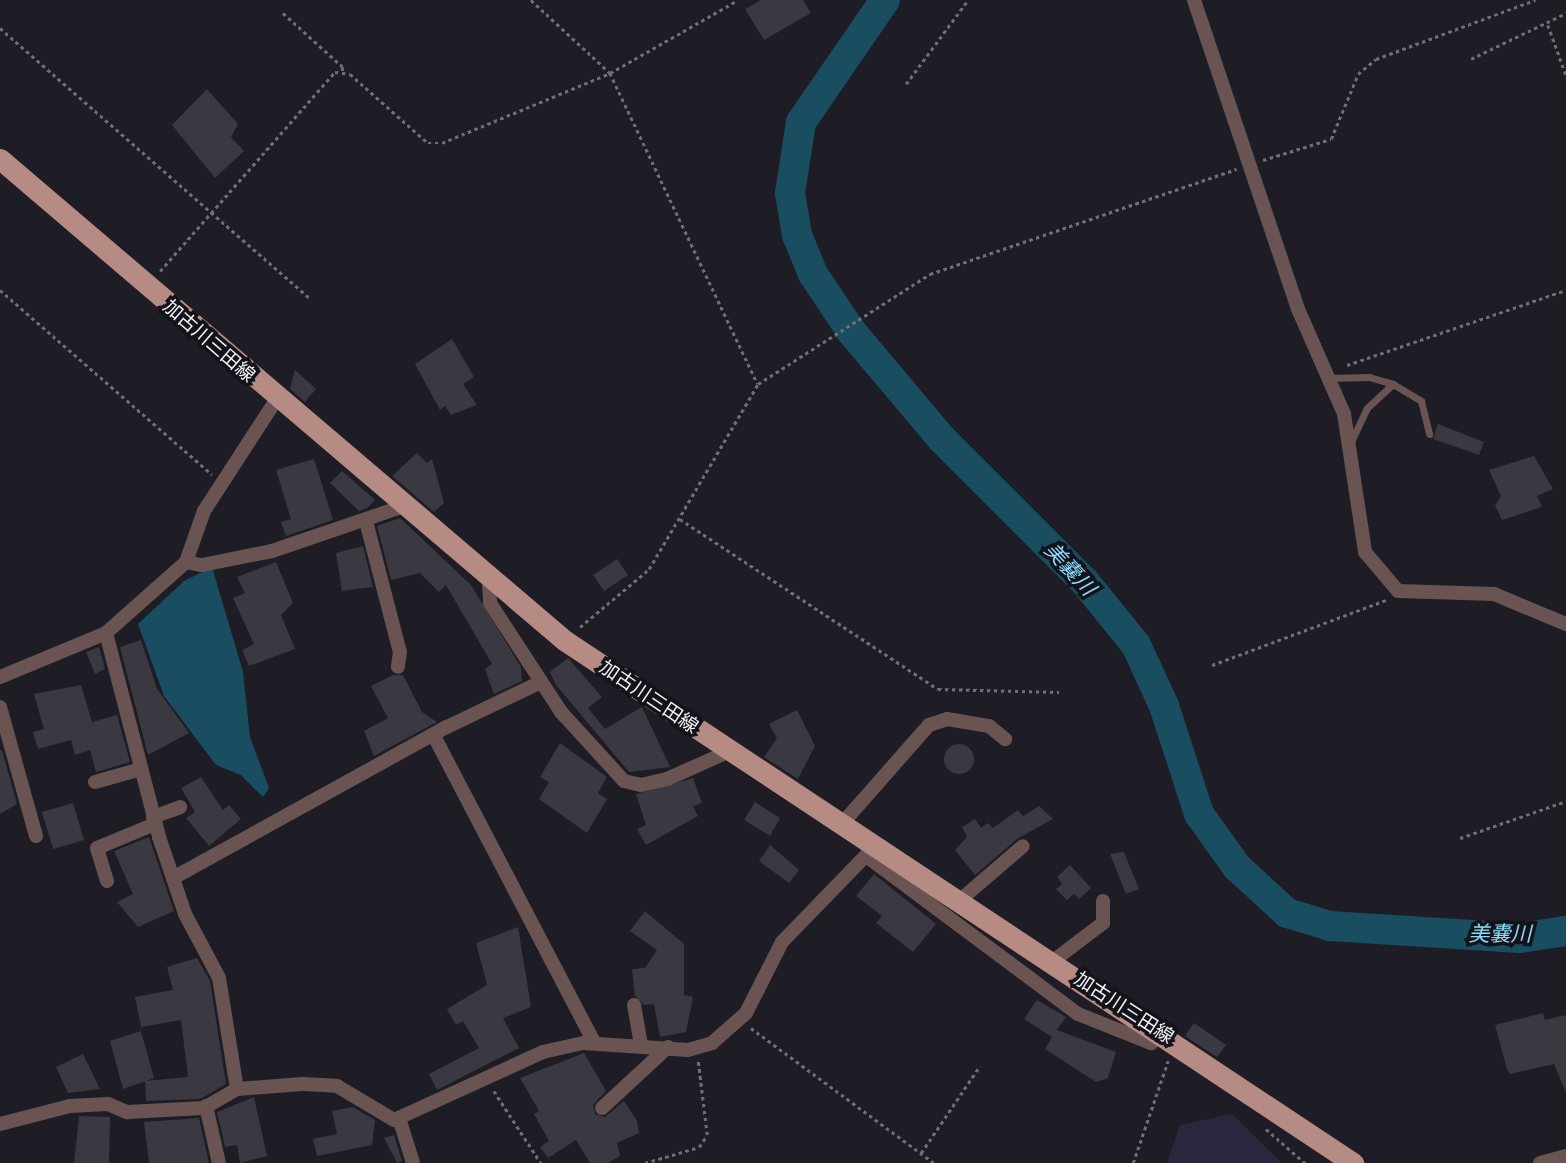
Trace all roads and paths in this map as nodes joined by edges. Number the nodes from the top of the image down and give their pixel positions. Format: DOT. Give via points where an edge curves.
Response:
graph roads {
  1 [pos="531,0"];
  2 [pos="738,0"];
  3 [pos="968,0"];
  4 [pos="1194,0"];
  5 [pos="1535,0"];
  6 [pos="283,13"];
  7 [pos="1566,13"];
  8 [pos="1548,25"];
  9 [pos="0,28"];
  10 [pos="1471,59"];
  11 [pos="342,73"];
  12 [pos="610,73"];
  13 [pos="1566,75"];
  14 [pos="906,84"];
  15 [pos="0,159"];
  16 [pos="1249,165"];
  17 [pos="213,212"];
  18 [pos="147,287"];
  19 [pos="0,290"];
  20 [pos="1566,290"];
  21 [pos="309,298"];
  22 [pos="1326,377"];
  23 [pos="758,384"];
  24 [pos="1394,384"];
  25 [pos="276,400"];
  26 [pos="1429,434"];
  27 [pos="1347,446"];
  28 [pos="224,485"];
  29 [pos="401,507"];
  30 [pos="680,519"];
  31 [pos="366,521"];
  32 [pos="186,562"];
  33 [pos="489,582"];
  34 [pos="1398,591"];
  35 [pos="1566,624"];
  36 [pos="106,633"];
  37 [pos="564,640"];
  38 [pos="1212,665"];
  39 [pos="398,667"];
  40 [pos="0,677"];
  41 [pos="541,682"];
  42 [pos="1059,692"];
  43 [pos="0,707"];
  44 [pos="435,738"];
  45 [pos="1005,739"];
  46 [pos="730,751"];
  47 [pos="141,769"];
  48 [pos="95,782"];
  49 [pos="1566,801"];
  50 [pos="180,807"];
  51 [pos="154,821"];
  52 [pos="840,826"];
  53 [pos="36,836"];
  54 [pos="1460,838"];
  55 [pos="1023,846"];
  56 [pos="871,851"];
  57 [pos="173,878"];
  58 [pos="107,881"];
  59 [pos="959,901"];
  60 [pos="1103,901"];
  61 [pos="1052,961"];
  62 [pos="634,1005"];
  63 [pos="741,1019"];
  64 [pos="1168,1037"];
  65 [pos="594,1042"];
  66 [pos="641,1043"];
  67 [pos="668,1047"];
  68 [pos="696,1048"];
  69 [pos="980,1066"];
  70 [pos="485,1080"];
  71 [pos="237,1089"];
  72 [pos="206,1106"];
  73 [pos="602,1108"];
  74 [pos="399,1118"];
  75 [pos="0,1124"];
  76 [pos="920,1153"];
  77 [pos="1566,1156"];
  78 [pos="219,1163"];
  79 [pos="412,1163"];
  80 [pos="541,1163"];
  81 [pos="645,1163"];
  82 [pos="934,1163"];
  83 [pos="1133,1163"];
  84 [pos="1353,1163"];
  85 [pos="1541,1163"];
  1 -- 12 [label="path"];
  2 -- 12 [label="path"];
  3 -- 14 [label="path"];
  4 -- 16 [label="street"];
  5 -- 16 [label="path" via="1376,59 1358,74 1331,139"];
  6 -- 11 [label="path" via="343,67"];
  7 -- 8 [label="path"];
  8 -- 10 [label="path"];
  8 -- 13 [label="path"];
  9 -- 17 [label="path"];
  11 -- 12 [label="path" via="428,143 442,143"];
  11 -- 17 [label="path" via="335,72"];
  12 -- 23 [label="path"];
  15 -- 18 [label="main road, 加古川三田線"];
  16 -- 22 [label="street"];
  16 -- 23 [label="path" via="930,274"];
  17 -- 18 [label="path"];
  17 -- 21 [label="path"];
  18 -- 25 [label="main road, 加古川三田線"];
  19 -- 28 [label="path"];
  20 -- 22 [label="path"];
  22 -- 24 [label="lane" via="1369,377"];
  22 -- 27 [label="street" via="1344,415"];
  23 -- 30 [label="path"];
  24 -- 26 [label="lane" via="1421,401"];
  24 -- 27 [label="lane" via="1367,408"];
  25 -- 28 [label="street"];
  25 -- 29 [label="main road, 加古川三田線"];
  27 -- 34 [label="street" via="1365,552"];
  28 -- 32 [label="street" via="204,511"];
  29 -- 31 [label="street"];
  29 -- 33 [label="main road, 加古川三田線"];
  30 -- 37 [label="path" via="649,569"];
  30 -- 42 [label="path" via="939,689"];
  31 -- 32 [label="street" via="272,551 202,565"];
  31 -- 39 [label="street" via="400,652"];
  32 -- 36 [label="street"];
  33 -- 37 [label="main road, 加古川三田線"];
  33 -- 41 [label="street" via="489,603"];
  34 -- 35 [label="street" via="1494,594"];
  34 -- 38 [label="path"];
  36 -- 40 [label="street"];
  36 -- 47 [label="street"];
  37 -- 46 [label="main road, 加古川三田線"];
  41 -- 44 [label="street"];
  41 -- 46 [label="street" via="624,781 640,785 667,779"];
  43 -- 53 [label="street"];
  44 -- 57 [label="street"];
  44 -- 65 [label="street"];
  45 -- 52 [label="street" via="989,726 947,719 929,725"];
  46 -- 52 [label="main road, 加古川三田線"];
  47 -- 48 [label="street"];
  47 -- 51 [label="street"];
  49 -- 54 [label="path"];
  50 -- 51 [label="street"];
  51 -- 57 [label="street"];
  51 -- 58 [label="street" via="97,848"];
  52 -- 56 [label="main road, 加古川三田線"];
  55 -- 59 [label="street"];
  56 -- 59 [label="main road, 加古川三田線"];
  56 -- 63 [label="street" via="782,942"];
  56 -- 64 [label="street" via="1077,1014 1151,1043"];
  57 -- 71 [label="street" via="216,968"];
  59 -- 61 [label="main road, 加古川三田線"];
  60 -- 61 [label="street" via="1103,923"];
  61 -- 64 [label="main road, 加古川三田線"];
  62 -- 66 [label="street"];
  63 -- 68 [label="street"];
  63 -- 76 [label="path"];
  64 -- 83 [label="path"];
  64 -- 84 [label="main road, 加古川三田線"];
  65 -- 66 [label="street"];
  65 -- 70 [label="street" via="543,1052"];
  66 -- 67 [label="street"];
  67 -- 68 [label="street"];
  67 -- 73 [label="street"];
  68 -- 81 [label="path" via="707,1135 699,1147"];
  69 -- 76 [label="path"];
  70 -- 74 [label="street"];
  70 -- 80 [label="path"];
  71 -- 72 [label="street"];
  71 -- 74 [label="street" via="337,1086"];
  72 -- 75 [label="street" via="127,1112 108,1104 70,1106"];
  72 -- 78 [label="street"];
  74 -- 79 [label="street"];
  76 -- 82 [label="path"];
  77 -- 85 [label="street"];
}
